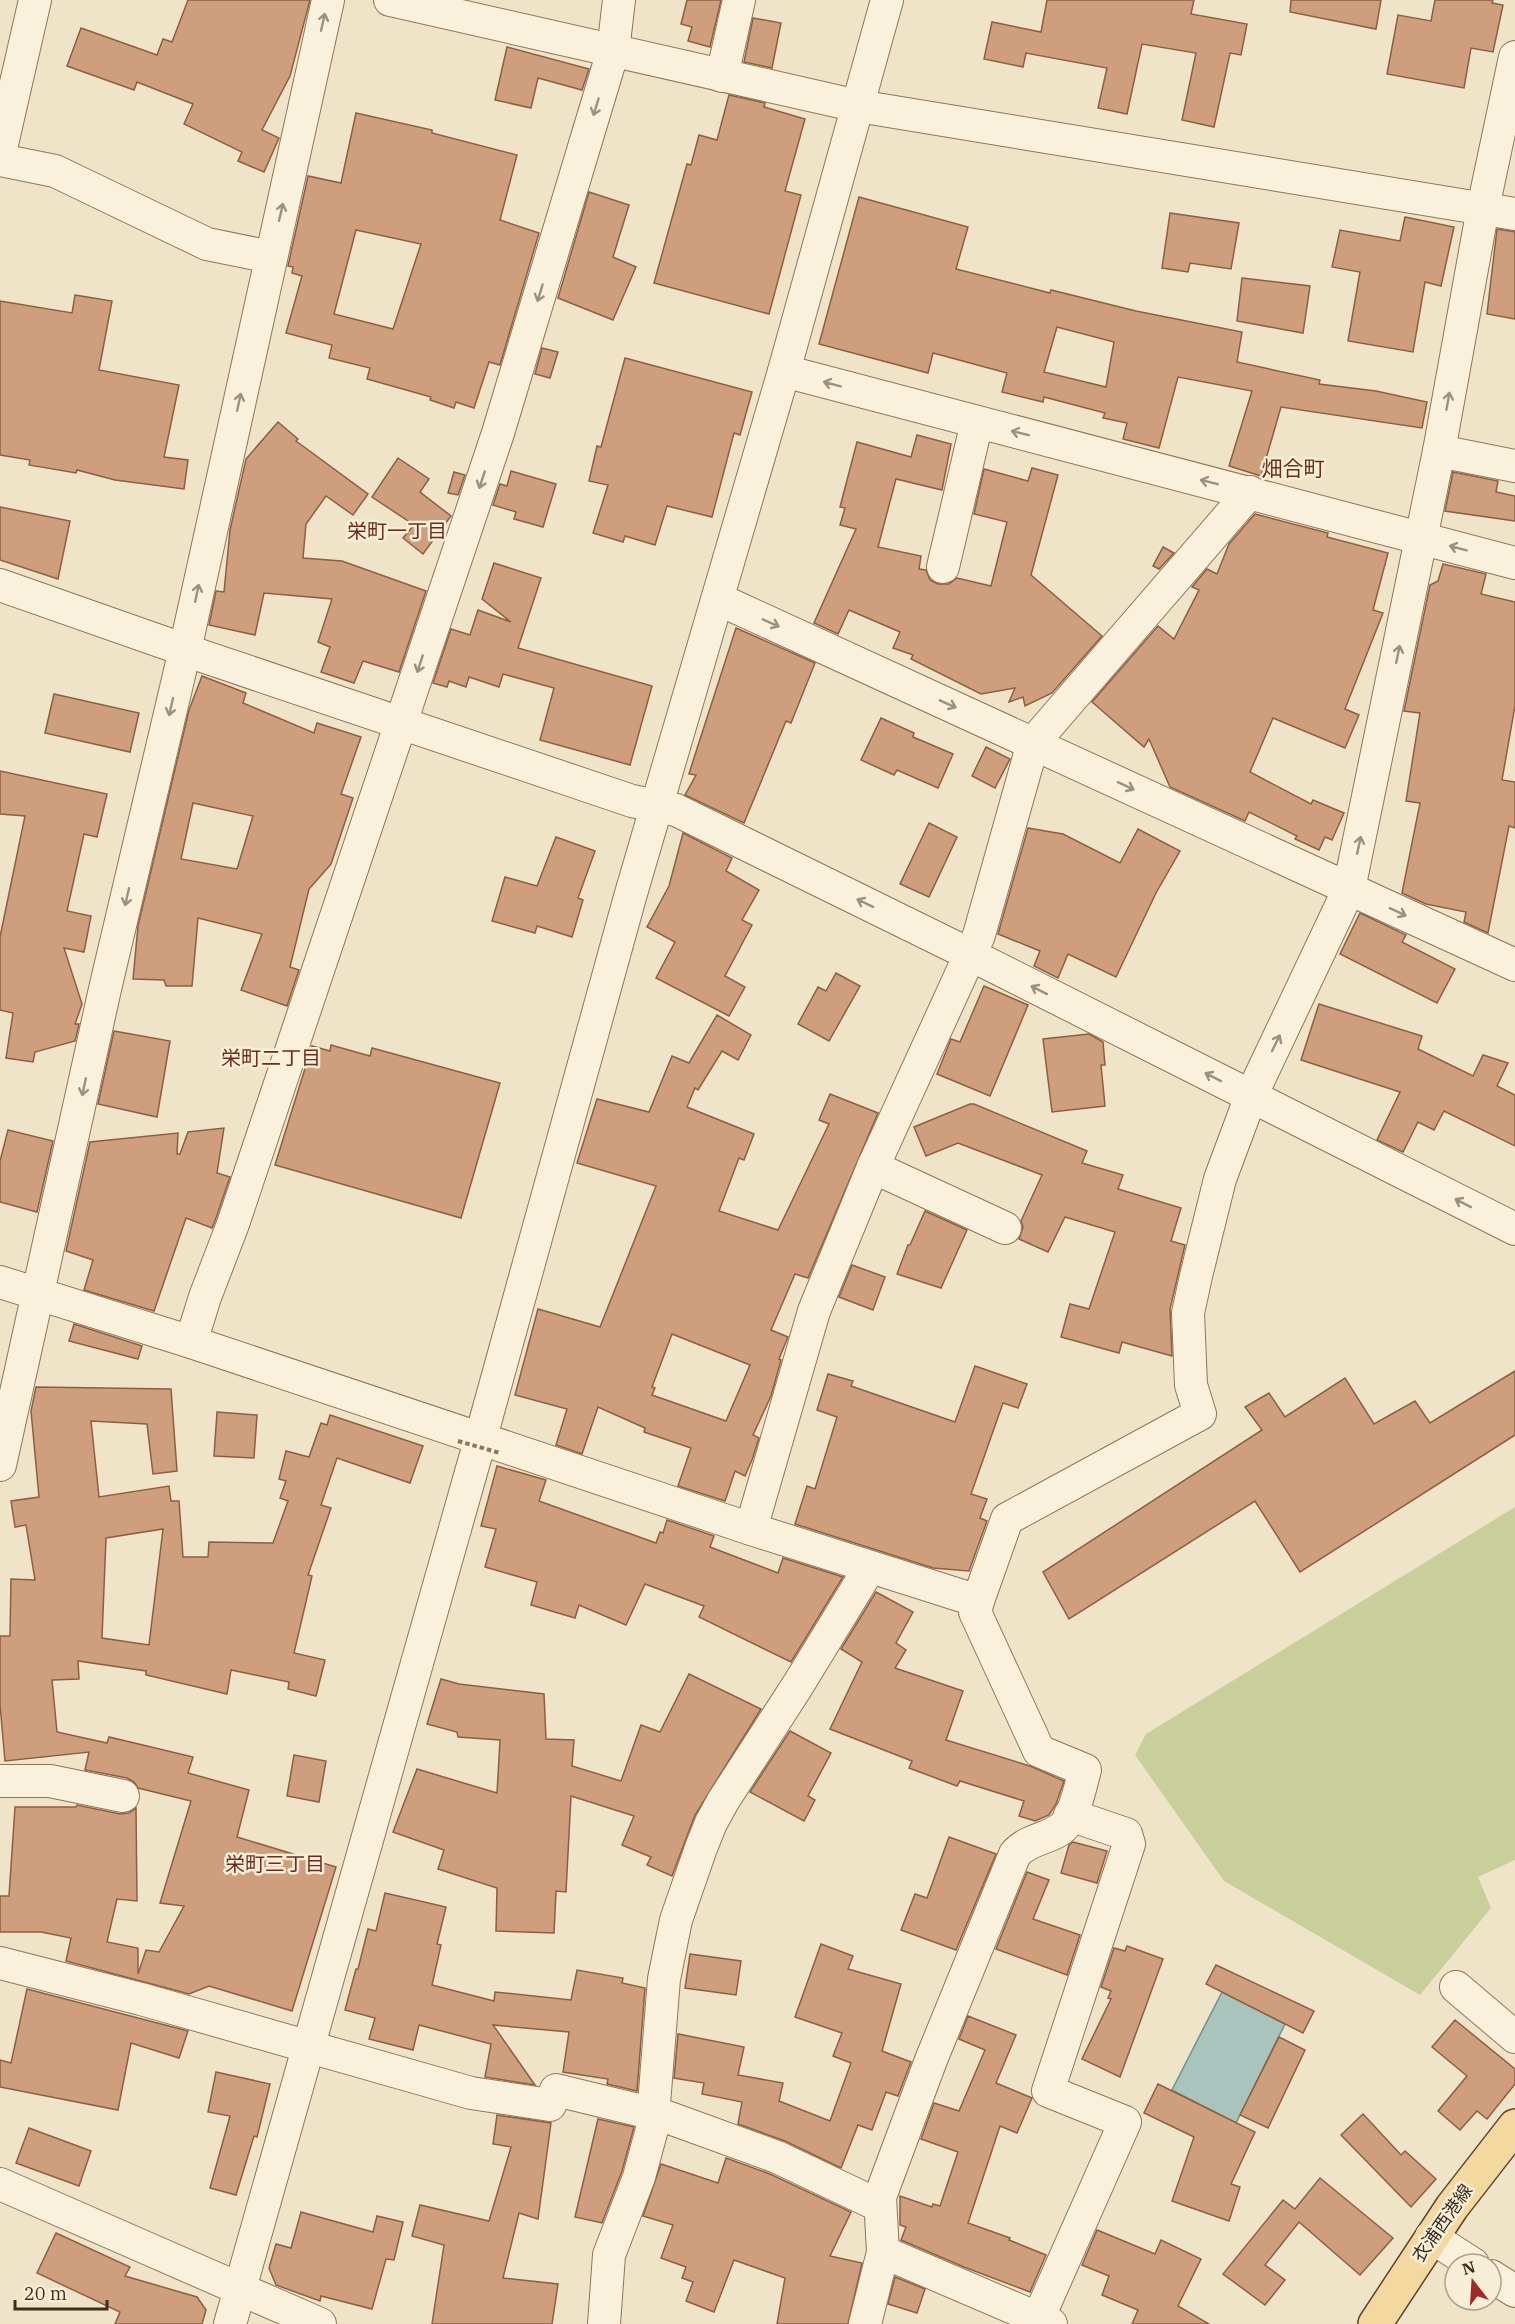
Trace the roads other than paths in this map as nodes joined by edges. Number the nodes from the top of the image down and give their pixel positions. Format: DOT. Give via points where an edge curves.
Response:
graph roads {
  1 [pos="35,0"];
  2 [pos="328,0"];
  3 [pos="390,0"];
  4 [pos="619,0"];
  5 [pos="739,0"];
  6 [pos="887,0"];
  7 [pos="613,51"];
  8 [pos="1515,57"];
  9 [pos="722,76"];
  10 [pos="858,106"];
  11 [pos="0,153"];
  12 [pos="0,160"];
  13 [pos="1483,208"];
  14 [pos="1515,214"];
  15 [pos="271,257"];
  16 [pos="783,371"];
  17 [pos="977,422"];
  18 [pos="1439,451"];
  19 [pos="1515,466"];
  20 [pos="1250,492"];
  21 [pos="1422,539"];
  22 [pos="1515,563"];
  23 [pos="943,567"];
  24 [pos="0,585"];
  25 [pos="718,599"];
  26 [pos="185,650"];
  27 [pos="401,722"];
  28 [pos="1033,743"];
  29 [pos="656,806"];
  30 [pos="1349,890"];
  31 [pos="969,954"];
  32 [pos="1515,965"];
  33 [pos="1251,1096"];
  34 [pos="873,1167"];
  35 [pos="1005,1228"];
  36 [pos="1515,1229"];
  37 [pos="0,1282"];
  38 [pos="38,1294"];
  39 [pos="191,1342"];
  40 [pos="480,1444"];
  41 [pos="0,1465"];
  42 [pos="751,1529"];
  43 [pos="870,1567"];
  44 [pos="978,1601"];
  45 [pos="0,1781"];
  46 [pos="123,1796"];
  47 [pos="1070,1815"];
  48 [pos="0,1964"];
  49 [pos="1456,1988"];
  50 [pos="1515,2037"];
  51 [pos="309,2048"];
  52 [pos="654,2114"];
  53 [pos="1515,2126"];
  54 [pos="0,2184"];
  55 [pos="880,2206"];
  56 [pos="1431,2236"];
  57 [pos="883,2252"];
  58 [pos="1455,2252"];
  59 [pos="240,2290"];
  60 [pos="1045,2322"];
  61 [pos="230,2324"];
  62 [pos="320,2324"];
  63 [pos="604,2324"];
  64 [pos="865,2324"];
  65 [pos="1375,2324"];
  1 -- 11 [label="street"];
  15 -- 2 [label="street, one-way"];
  3 -- 7 [label="street"];
  4 -- 7 [label="street"];
  5 -- 9 [label="street"];
  6 -- 10 [label="street"];
  7 -- 9 [label="street"];
  7 -- 27 [label="street, one-way" via="498,432"];
  8 -- 13 [label="street"];
  9 -- 10 [label="street"];
  10 -- 13 [label="street"];
  10 -- 16 [label="street"];
  12 -- 15 [label="street" via="55,171 207,244"];
  13 -- 14 [label="street"];
  18 -- 13 [label="street, one-way"];
  26 -- 15 [label="street, one-way"];
  17 -- 16 [label="street, one-way"];
  16 -- 25 [label="street"];
  20 -- 17 [label="street, one-way"];
  17 -- 23 [label="street"];
  18 -- 19 [label="street"];
  18 -- 21 [label="street"];
  20 -- 21 [label="street"];
  20 -- 28 [label="street"];
  22 -- 21 [label="street, one-way"];
  30 -- 21 [label="street, one-way"];
  24 -- 26 [label="street"];
  25 -- 28 [label="street, one-way"];
  25 -- 29 [label="street"];
  26 -- 27 [label="street"];
  26 -- 38 [label="street, one-way"];
  27 -- 29 [label="street"];
  27 -- 39 [label="street"];
  28 -- 30 [label="street, one-way"];
  28 -- 31 [label="street" via="979,935"];
  31 -- 29 [label="street, one-way" via="676,810"];
  29 -- 40 [label="street"];
  30 -- 32 [label="street, one-way"];
  33 -- 30 [label="street, one-way"];
  33 -- 31 [label="street, one-way"];
  31 -- 34 [label="street"];
  36 -- 33 [label="street, one-way" via="1278,1117"];
  33 -- 44 [label="street" via="1220,1179 1188,1313 1191,1385 1200,1413 1007,1519"];
  34 -- 35 [label="street"];
  34 -- 42 [label="street" via="813,1311"];
  37 -- 38 [label="street"];
  38 -- 39 [label="street"];
  38 -- 41 [label="street"];
  39 -- 40 [label="street"];
  40 -- 42 [label="street"];
  40 -- 51 [label="street"];
  42 -- 43 [label="street"];
  43 -- 44 [label="street"];
  43 -- 52 [label="street" via="711,1823 674,1932 664,1979"];
  44 -- 47 [label="street" via="975,1612 1039,1751 1085,1770"];
  45 -- 46 [label="street" via="50,1781"];
  47 -- 55 [label="street" via="1065,1826 1023,1845 1015,1854 931,2060"];
  47 -- 60 [label="street" via="1126,1834 1130,1844 1048,2091 1125,2122"];
  48 -- 51 [label="street" via="141,1999"];
  49 -- 50 [label="street"];
  51 -- 52 [label="street" via="471,2093 550,2105 556,2090"];
  51 -- 59 [label="street"];
  52 -- 55 [label="street" via="777,2157"];
  52 -- 63 [label="street" via="639,2176 609,2255"];
  53 -- 56 [label="main road, 衣浦西港線"];
  54 -- 59 [label="street"];
  55 -- 57 [label="street"];
  56 -- 58 [label="street"];
  56 -- 65 [label="main road, 衣浦西港線"];
  57 -- 60 [label="street"];
  57 -- 64 [label="street"];
  59 -- 61 [label="street"];
  59 -- 62 [label="street"];
}
